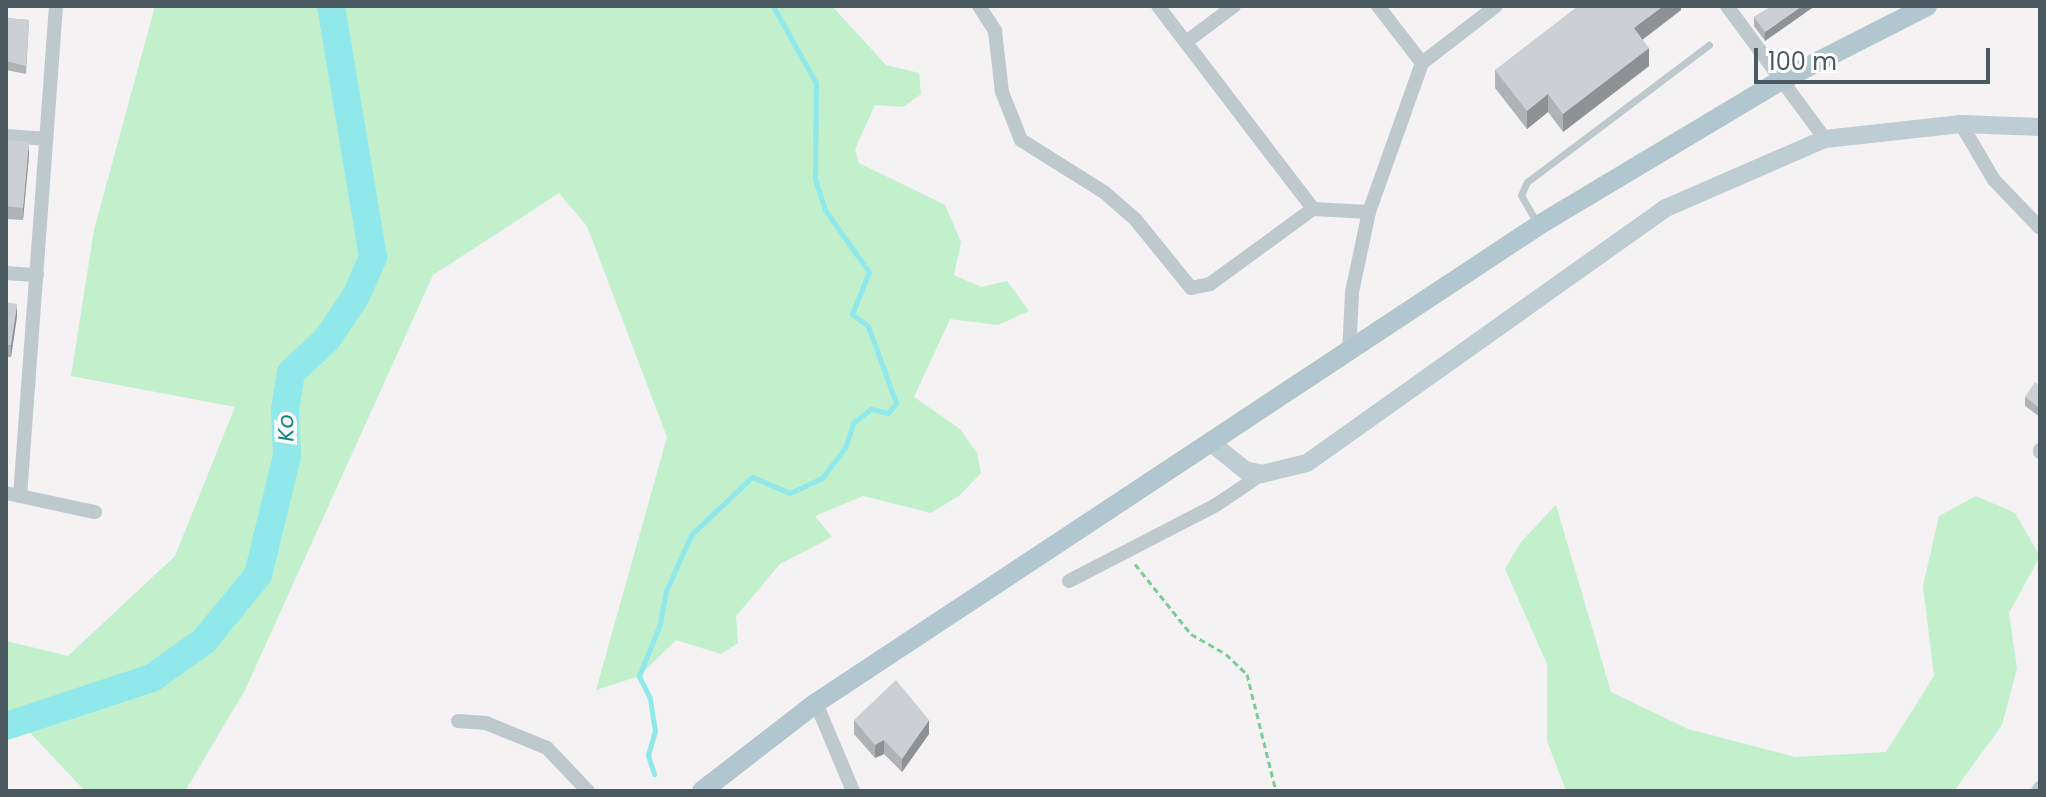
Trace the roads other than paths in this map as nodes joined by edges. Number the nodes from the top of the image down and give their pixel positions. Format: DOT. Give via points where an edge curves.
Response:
graph roads {
  1 [pos="56,6"];
  2 [pos="979,6"];
  3 [pos="1158,6"];
  4 [pos="1234,6"];
  5 [pos="1378,6"];
  6 [pos="1496,6"];
  7 [pos="1727,6"];
  8 [pos="1927,6"];
  9 [pos="1186,42"];
  10 [pos="1709,45"];
  11 [pos="1422,63"];
  12 [pos="1780,81"];
  13 [pos="1961,124"];
  14 [pos="2040,127"];
  15 [pos="6,136"];
  16 [pos="45,139"];
  17 [pos="1825,139"];
  18 [pos="1313,209"];
  19 [pos="1369,212"];
  20 [pos="1539,225"];
  21 [pos="2040,228"];
  22 [pos="6,273"];
  23 [pos="37,275"];
  24 [pos="1349,354"];
  25 [pos="1210,442"];
  26 [pos="1262,474"];
  27 [pos="13,494"];
  28 [pos="95,512"];
  29 [pos="1069,581"];
  30 [pos="816,703"];
  31 [pos="458,721"];
  32 [pos="854,790"];
  33 [pos="588,791"];
  34 [pos="702,791"];
  1 -- 16 [label="street"];
  2 -- 18 [label="street" via="995,31 1002,92 1021,140 1104,192 1135,219 1191,288 1210,284"];
  3 -- 9 [label="street"];
  4 -- 9 [label="street"];
  5 -- 11 [label="street"];
  6 -- 11 [label="street"];
  7 -- 12 [label="street"];
  8 -- 12 [label="main road"];
  9 -- 18 [label="street"];
  10 -- 20 [label="lane" via="1527,182 1521,195"];
  11 -- 19 [label="street"];
  12 -- 17 [label="street"];
  12 -- 20 [label="main road"];
  13 -- 14 [label="street"];
  13 -- 17 [label="street"];
  13 -- 21 [label="street" via="1994,180"];
  15 -- 16 [label="street"];
  16 -- 23 [label="street"];
  17 -- 26 [label="street" via="1666,208 1336,445 1307,463"];
  18 -- 19 [label="street"];
  19 -- 24 [label="street" via="1352,292"];
  20 -- 24 [label="main road"];
  22 -- 23 [label="street"];
  23 -- 27 [label="street"];
  24 -- 25 [label="main road"];
  25 -- 26 [label="street" via="1245,470"];
  25 -- 30 [label="main road"];
  26 -- 29 [label="street" via="1216,505"];
  27 -- 28 [label="street"];
  30 -- 32 [label="street"];
  30 -- 34 [label="main road"];
  31 -- 33 [label="street" via="486,723 547,748"];
}
